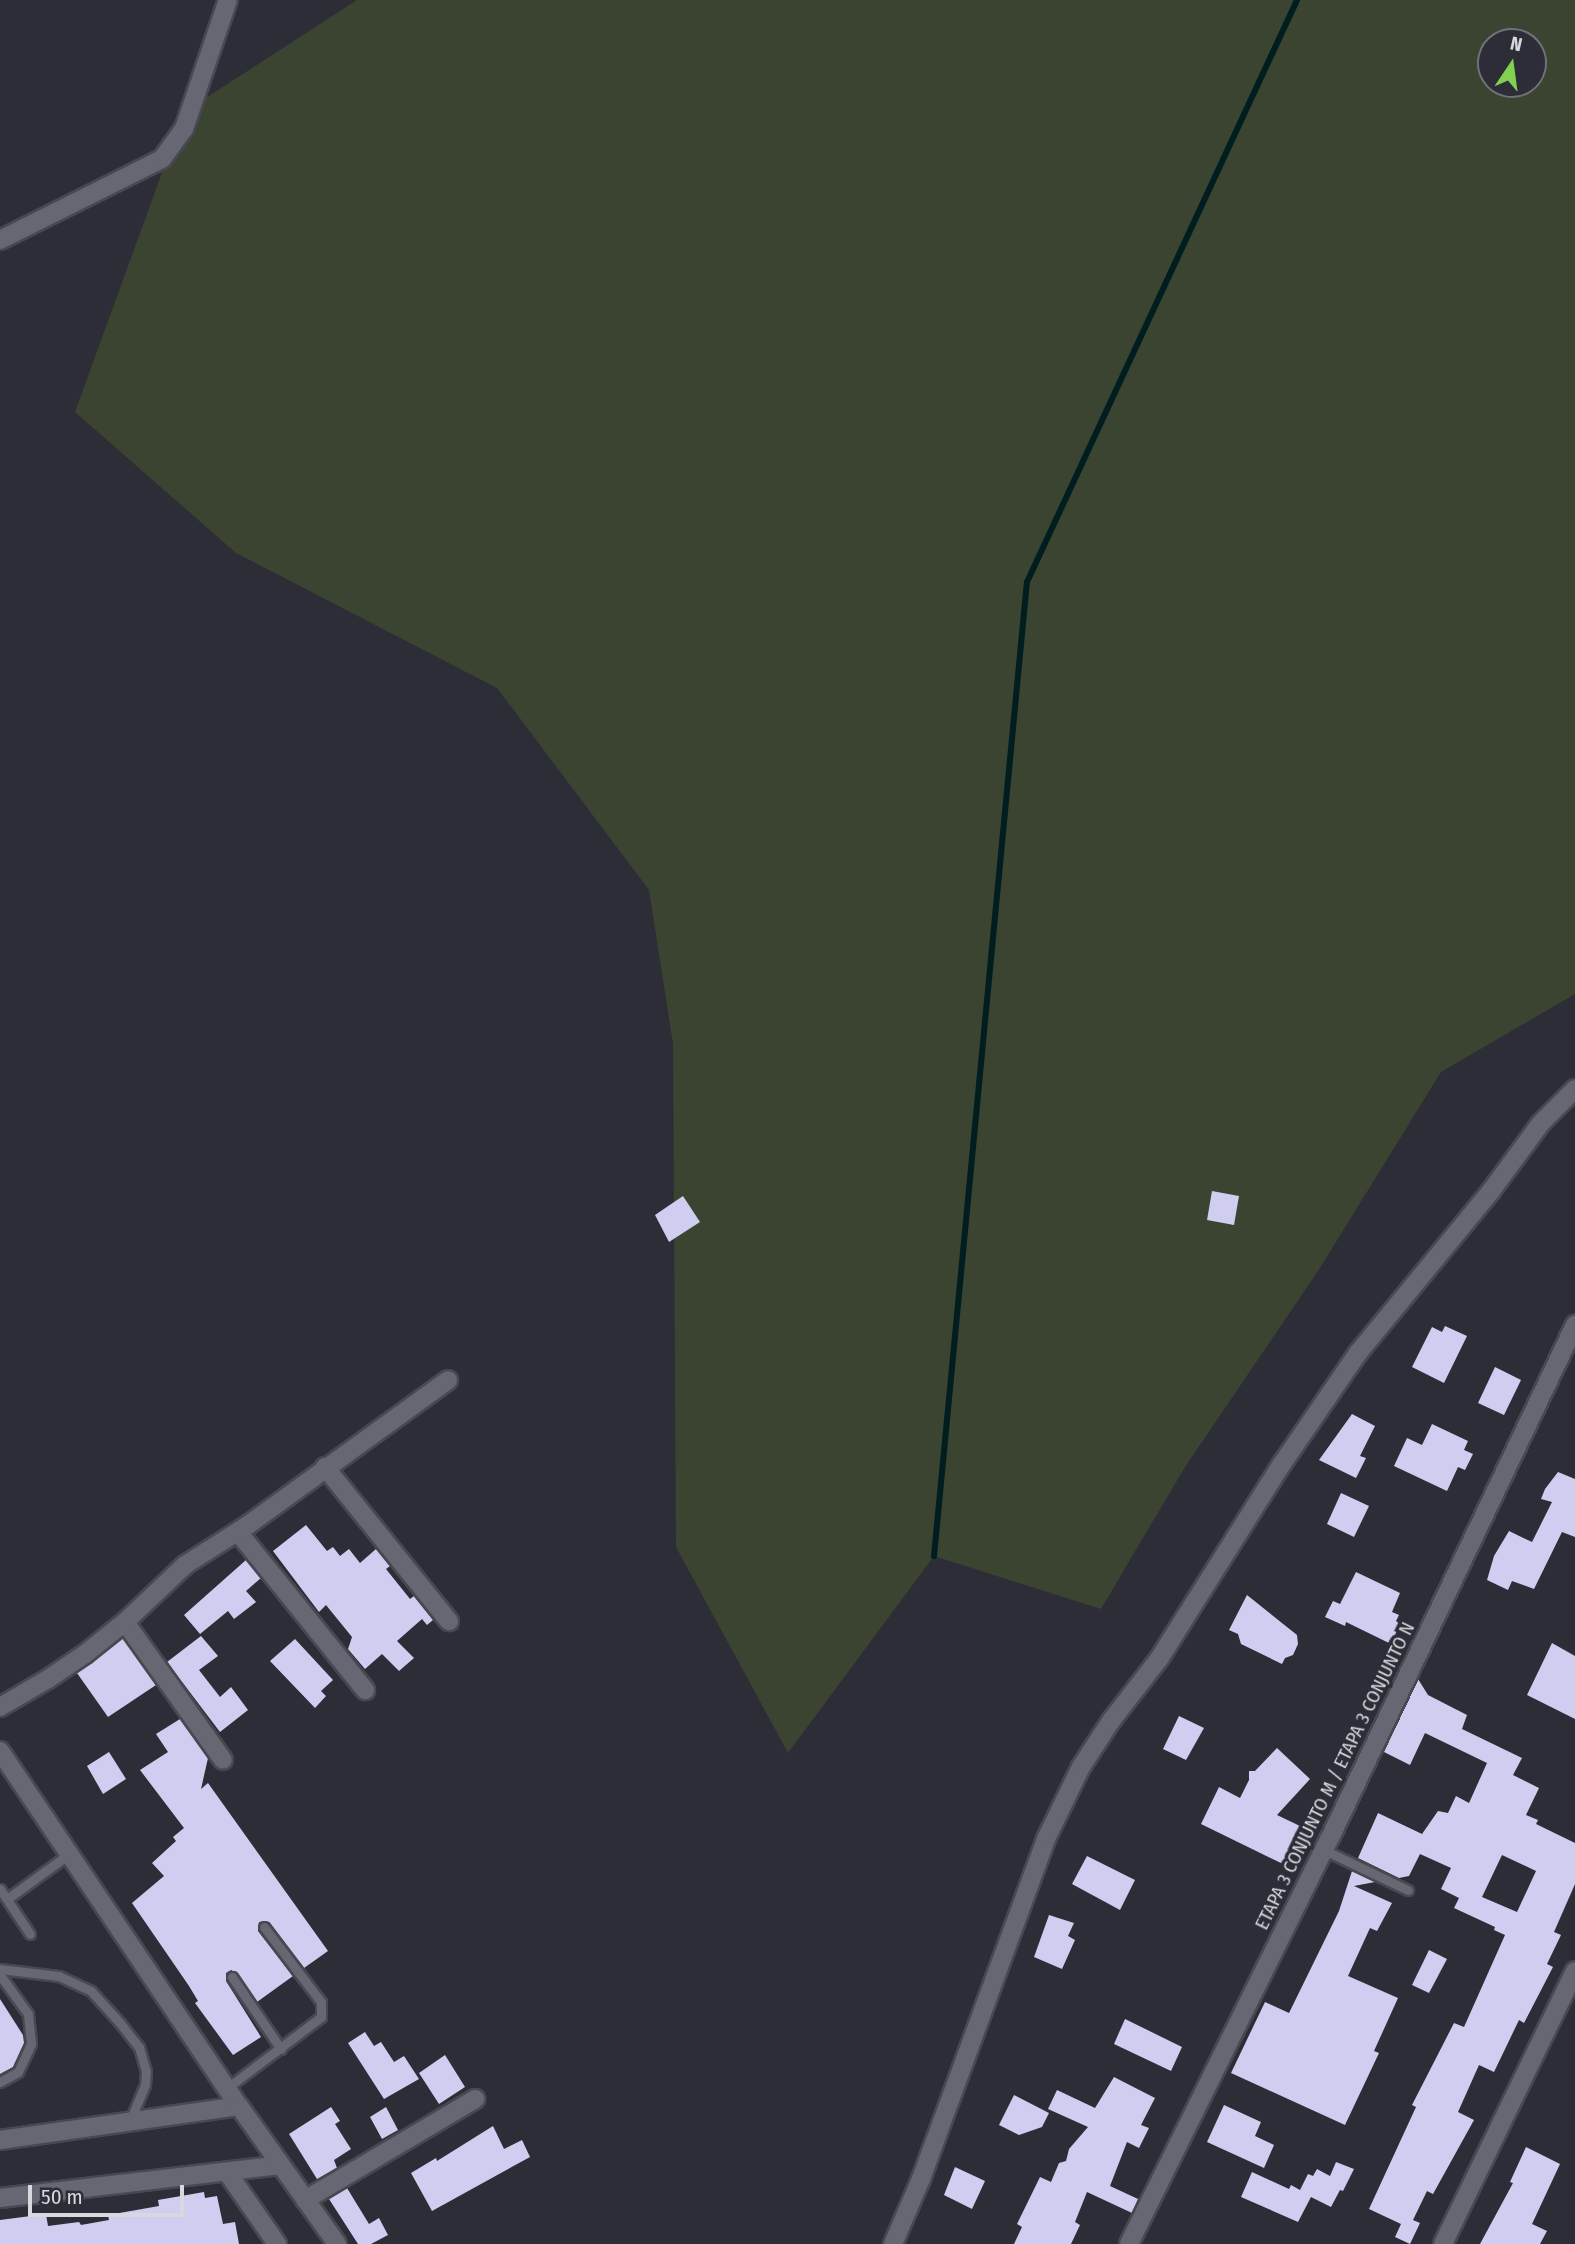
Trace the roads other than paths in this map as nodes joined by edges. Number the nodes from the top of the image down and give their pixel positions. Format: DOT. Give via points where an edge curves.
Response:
graph roads {
  1 [pos="228,0"];
  2 [pos="0,240"];
  3 [pos="1575,1088"];
  4 [pos="1575,1325"];
  5 [pos="449,1380"];
  6 [pos="325,1467"];
  7 [pos="238,1532"];
  8 [pos="449,1621"];
  9 [pos="125,1622"];
  10 [pos="365,1690"];
  11 [pos="0,1706"];
  12 [pos="0,1751"];
  13 [pos="223,1760"];
  14 [pos="1324,1850"];
  15 [pos="69,1854"];
  16 [pos="0,1889"];
  17 [pos="1408,1889"];
  18 [pos="7,1899"];
  19 [pos="264,1927"];
  20 [pos="30,1934"];
  21 [pos="0,1969"];
  22 [pos="1575,1971"];
  23 [pos="0,1975"];
  24 [pos="232,1977"];
  25 [pos="281,2049"];
  26 [pos="0,2082"];
  27 [pos="227,2088"];
  28 [pos="475,2099"];
  29 [pos="240,2106"];
  30 [pos="129,2122"];
  31 [pos="0,2140"];
  32 [pos="280,2165"];
  33 [pos="227,2172"];
  34 [pos="0,2198"];
  35 [pos="305,2200"];
  36 [pos="276,2244"];
  37 [pos="337,2244"];
  38 [pos="893,2244"];
  39 [pos="1129,2244"];
  40 [pos="1443,2244"];
  1 -- 2 [label="street" via="184,129 162,159"];
  3 -- 38 [label="street" via="1541,1123 1358,1353 1159,1659 1081,1767 1046,1839"];
  4 -- 14 [label="street, ETAPA 3 CONJUNTO M / ETAPA 3 CONJUNTO N"];
  5 -- 6 [label="street"];
  6 -- 7 [label="street"];
  6 -- 8 [label="street"];
  7 -- 9 [label="street" via="174,1573"];
  7 -- 10 [label="street"];
  9 -- 11 [label="street" via="48,1679"];
  9 -- 13 [label="street"];
  12 -- 15 [label="street"];
  14 -- 17 [label="lane"];
  14 -- 39 [label="street, ETAPA 3 CONJUNTO M / ETAPA 3 CONJUNTO N"];
  15 -- 18 [label="lane"];
  15 -- 27 [label="street"];
  16 -- 18 [label="lane"];
  18 -- 20 [label="lane"];
  19 -- 25 [label="lane" via="323,2007 318,2022"];
  21 -- 30 [label="lane" via="59,1976 91,1991 120,2023 139,2047 146,2071"];
  22 -- 40 [label="street"];
  23 -- 26 [label="lane" via="28,2014 32,2044 18,2072"];
  24 -- 25 [label="lane"];
  25 -- 27 [label="lane"];
  27 -- 29 [label="street"];
  28 -- 35 [label="street"];
  29 -- 30 [label="street"];
  29 -- 32 [label="street"];
  30 -- 31 [label="street"];
  32 -- 33 [label="street"];
  32 -- 35 [label="street"];
  33 -- 34 [label="street"];
  33 -- 36 [label="street"];
  35 -- 37 [label="street"];
}
